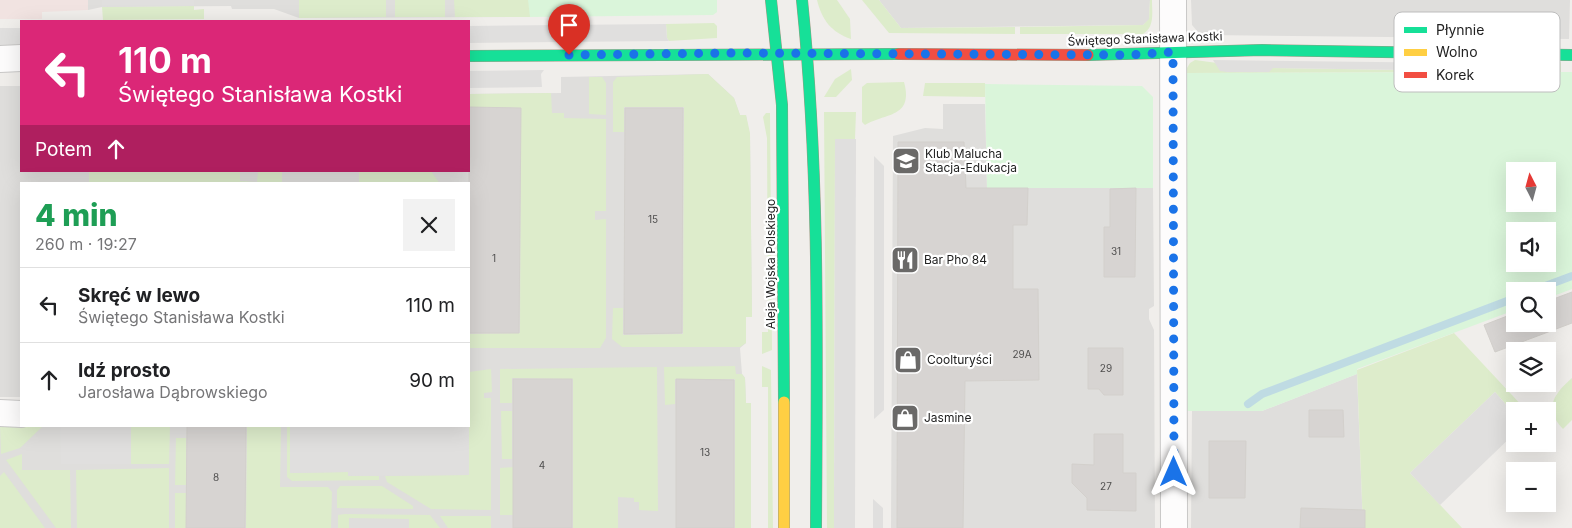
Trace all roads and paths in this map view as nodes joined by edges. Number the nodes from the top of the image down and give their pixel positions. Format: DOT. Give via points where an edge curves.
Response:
graph roads {
  1 [pos="771,0"];
  2 [pos="802,0"];
  3 [pos="1173,0"];
  4 [pos="1173,52"];
  5 [pos="1394,52"];
  6 [pos="777,53"];
  7 [pos="808,54"];
  8 [pos="470,56"];
  9 [pos="0,58"];
  10 [pos="20,58"];
  11 [pos="0,413"];
  12 [pos="20,414"];
  13 [pos="784,528"];
  14 [pos="816,528"];
  15 [pos="1174,528"];
  1 -- 6 [label="street, Aleja Wojska Polskiego"];
  2 -- 7 [label="street"];
  3 -- 4 [label="street"];
  4 -- 5 [label="street, Świętego Stanisława Kostki"];
  4 -- 7 [label="street, Świętego Stanisława Kostki" via="1129,55"];
  4 -- 15 [label="street"];
  6 -- 7 [label="street, Świętego Stanisława Kostki"];
  6 -- 8 [label="street, Świętego Stanisława Kostki"];
  6 -- 13 [label="street, Aleja Wojska Polskiego" via="785,205"];
  7 -- 14 [label="street" via="817,196"];
  9 -- 10 [label="street"];
  11 -- 12 [label="street"];
}
